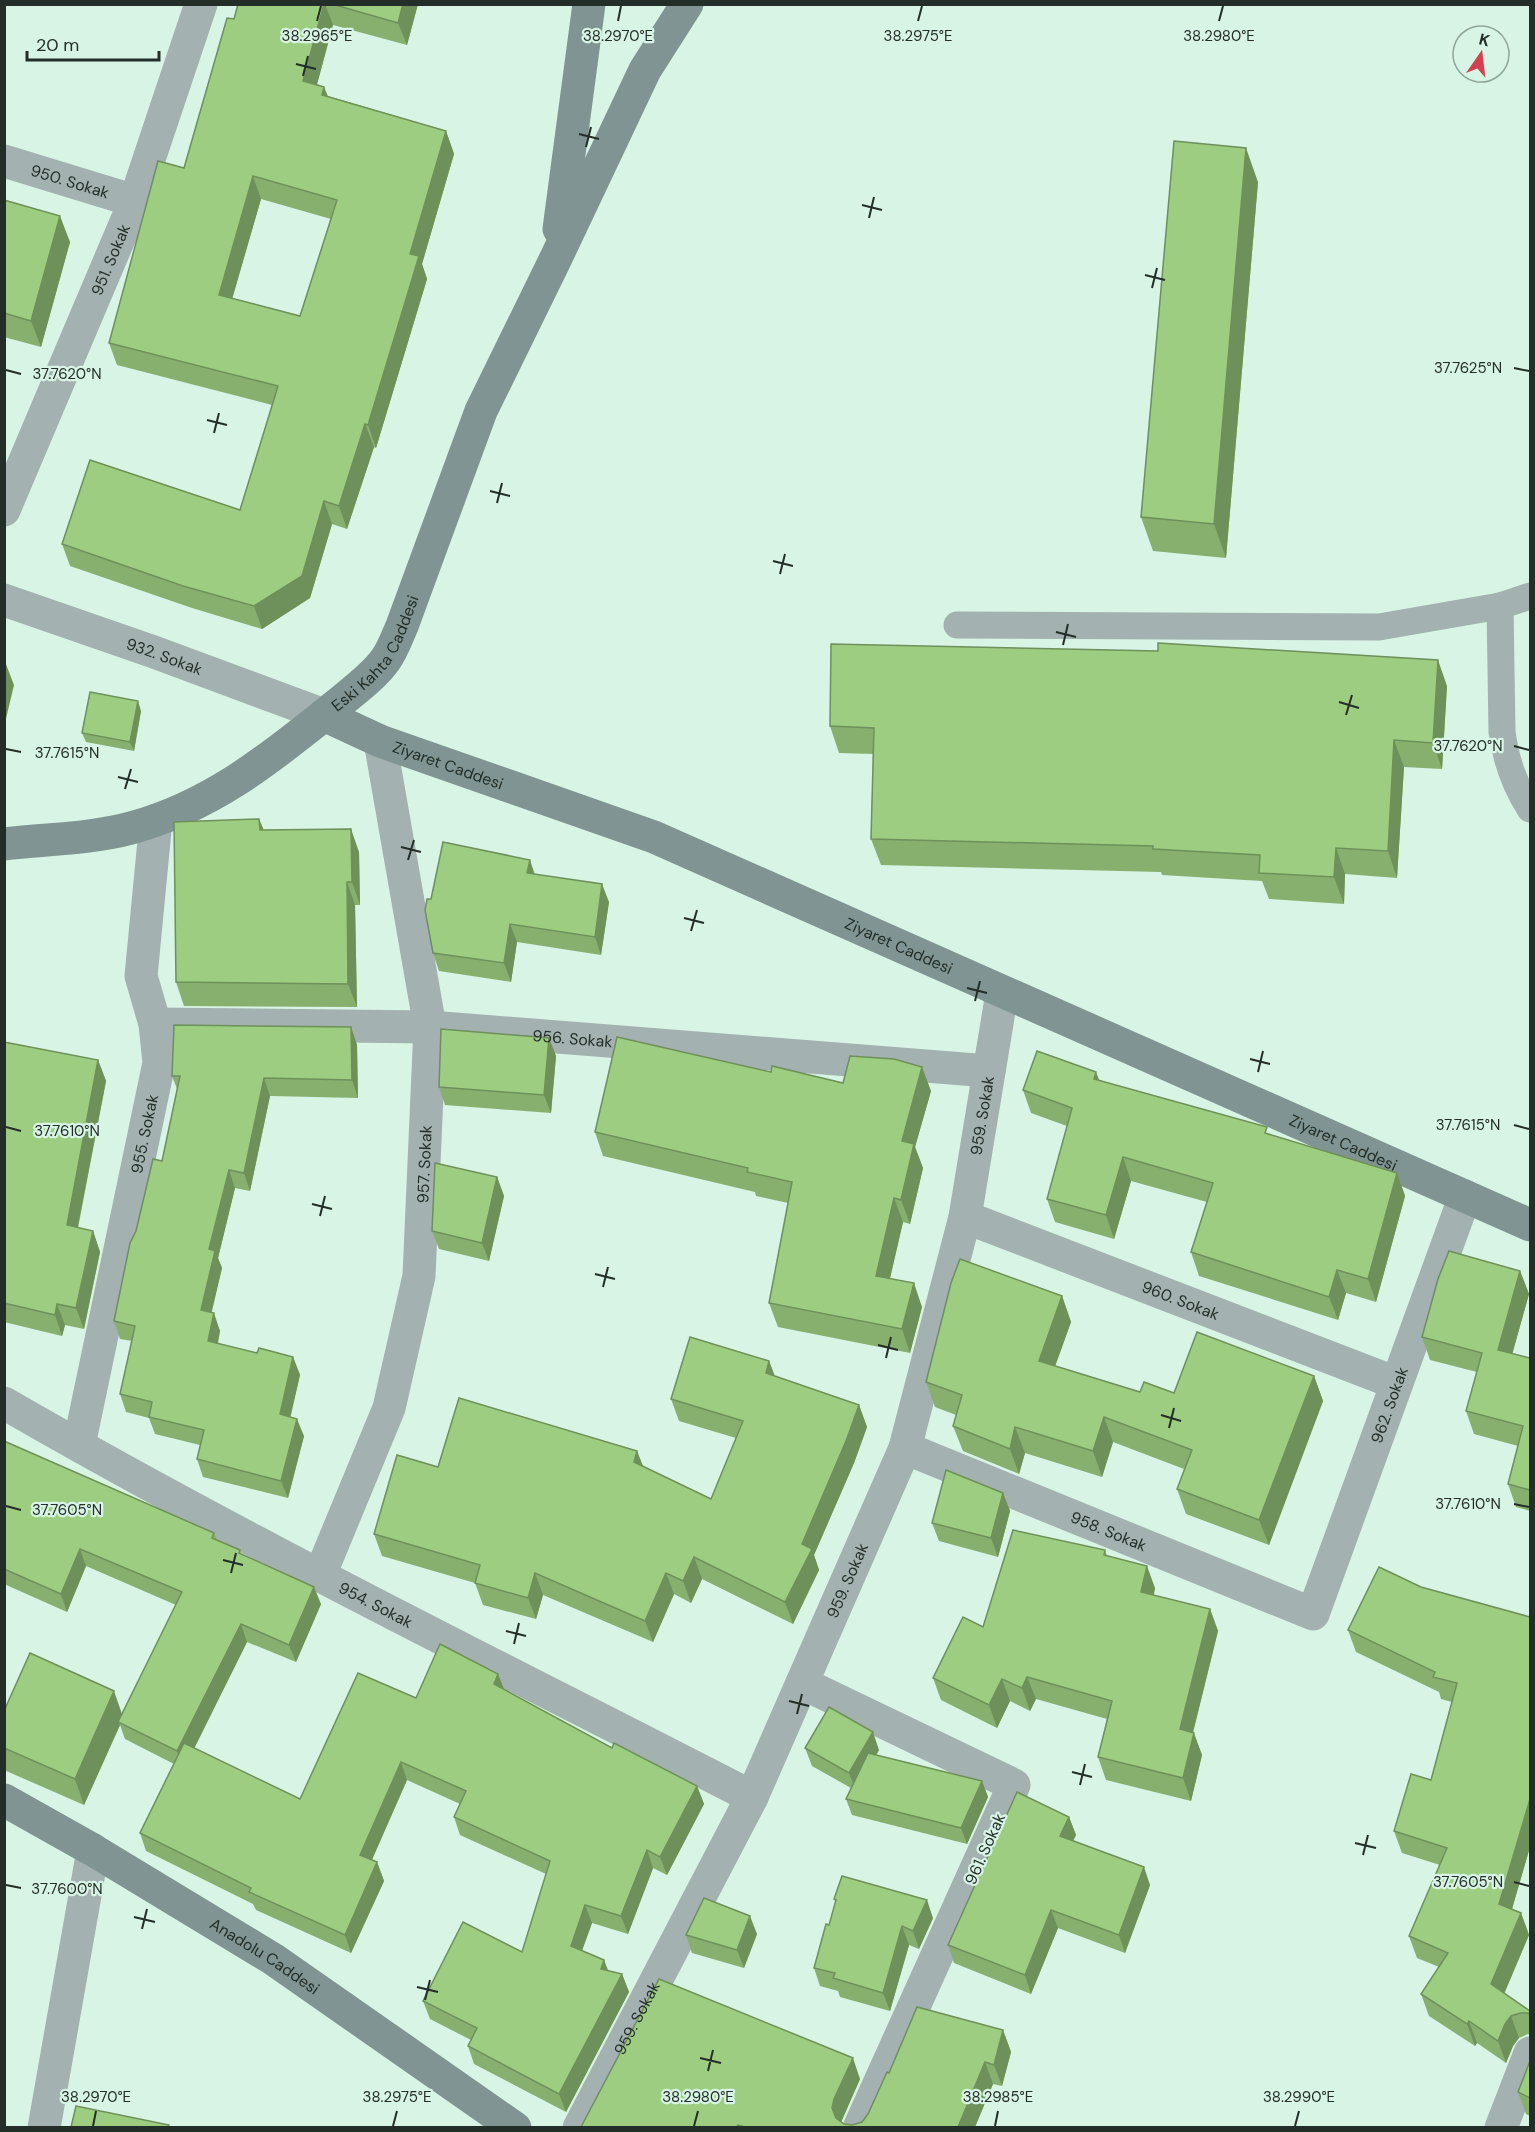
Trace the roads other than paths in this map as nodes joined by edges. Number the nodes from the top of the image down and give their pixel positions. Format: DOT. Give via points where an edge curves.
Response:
graph roads {
  1 [pos="201,4"];
  2 [pos="589,4"];
  3 [pos="687,4"];
  4 [pos="4,160"];
  5 [pos="135,201"];
  6 [pos="555,260"];
  7 [pos="4,510"];
  8 [pos="1530,596"];
  9 [pos="4,600"];
  10 [pos="1500,606"];
  11 [pos="957,625"];
  12 [pos="324,715"];
  13 [pos="381,741"];
  14 [pos="1530,809"];
  15 [pos="156,820"];
  16 [pos="4,844"];
  17 [pos="1002,993"];
  18 [pos="155,1024"];
  19 [pos="430,1027"];
  20 [pos="990,1071"];
  21 [pos="1465,1196"];
  22 [pos="965,1217"];
  23 [pos="1530,1225"];
  24 [pos="1396,1383"];
  25 [pos="4,1403"];
  26 [pos="78,1445"];
  27 [pos="905,1448"];
  28 [pos="320,1575"];
  29 [pos="1313,1614"];
  30 [pos="802,1683"];
  31 [pos="752,1797"];
  32 [pos="4,1800"];
  33 [pos="93,1850"];
  34 [pos="1530,2054"];
  35 [pos="44,2127"];
  36 [pos="515,2127"];
  37 [pos="579,2127"];
  38 [pos="860,2127"];
  39 [pos="1501,2127"];
  1 -- 5 [label="street, 951. Sokak"];
  2 -- 6 [label="street"];
  3 -- 6 [label="street, Eski Kahta Caddesi" via="645,70"];
  4 -- 5 [label="street, 950. Sokak"];
  5 -- 7 [label="street, 951. Sokak"];
  6 -- 12 [label="street, Eski Kahta Caddesi" via="481,411 386,659"];
  8 -- 10 [label="lane"];
  9 -- 12 [label="street, 932. Sokak"];
  10 -- 11 [label="lane" via="1379,627"];
  10 -- 14 [label="lane" via="1502,732 1518,790"];
  12 -- 13 [label="street, Ziyaret Caddesi"];
  12 -- 15 [label="street, Eski Kahta Caddesi" via="233,784"];
  13 -- 17 [label="street, Ziyaret Caddesi" via="654,837"];
  13 -- 19 [label="street, 957. Sokak"];
  15 -- 16 [label="street, Eski Kahta Caddesi" via="102,833"];
  15 -- 18 [label="street, 955. Sokak" via="141,976"];
  17 -- 20 [label="street, 959. Sokak"];
  17 -- 21 [label="street, Ziyaret Caddesi"];
  18 -- 19 [label="street, 956. Sokak"];
  18 -- 26 [label="street, 955. Sokak" via="159,1063"];
  19 -- 20 [label="street, 956. Sokak"];
  19 -- 28 [label="street, 957. Sokak" via="419,1276 389,1408"];
  20 -- 22 [label="street, 959. Sokak"];
  21 -- 23 [label="street, Ziyaret Caddesi"];
  21 -- 24 [label="street, 962. Sokak"];
  22 -- 24 [label="street, 960. Sokak"];
  22 -- 27 [label="street, 959. Sokak"];
  24 -- 29 [label="street, 962. Sokak"];
  25 -- 26 [label="street, 954. Sokak"];
  26 -- 28 [label="street, 954. Sokak"];
  27 -- 29 [label="street, 958. Sokak"];
  27 -- 30 [label="street, 959. Sokak"];
  28 -- 31 [label="street, 954. Sokak"];
  30 -- 31 [label="street, 959. Sokak"];
  30 -- 38 [label="street, 961. Sokak" via="1014,1785"];
  31 -- 37 [label="street, 959. Sokak"];
  32 -- 33 [label="street, Anadolu Caddesi"];
  33 -- 35 [label="street"];
  33 -- 36 [label="street, Anadolu Caddesi" via="273,1959"];
  34 -- 39 [label="street"];
}
